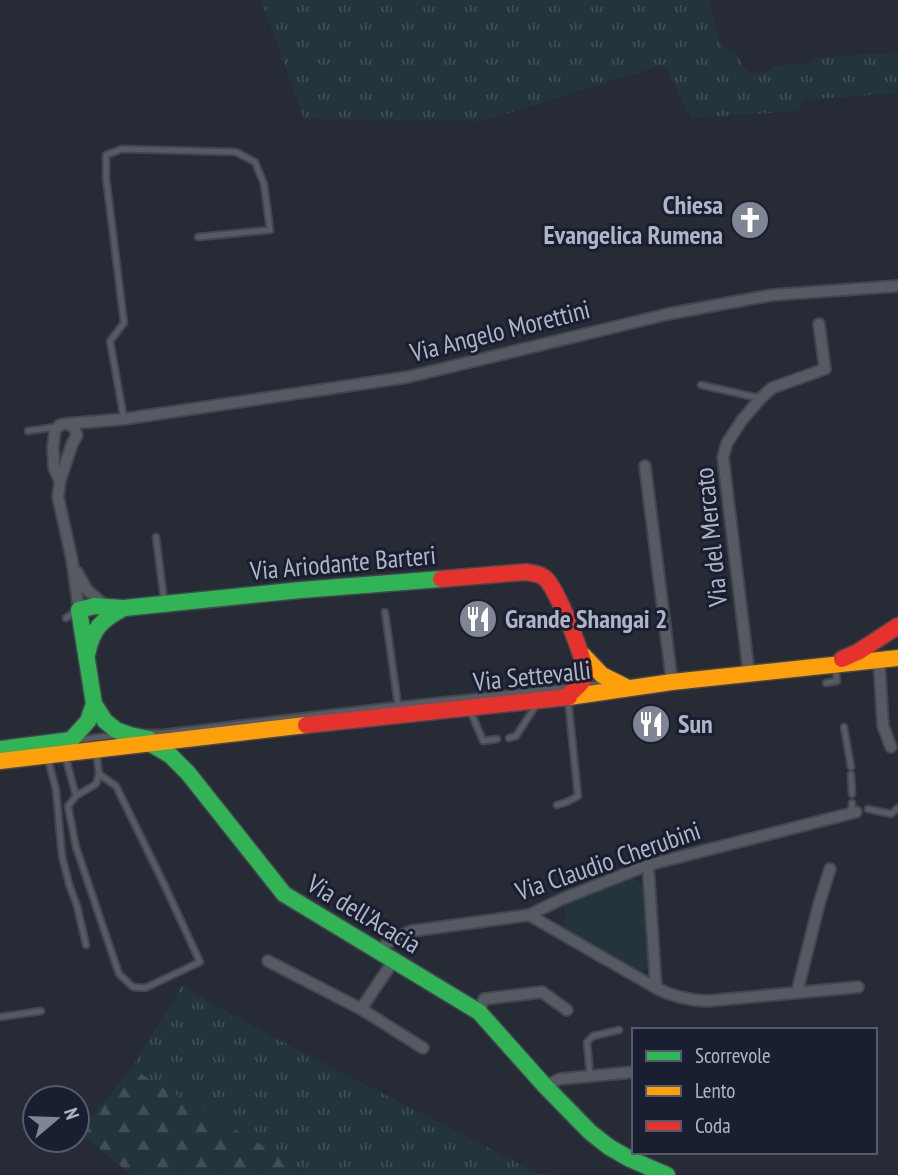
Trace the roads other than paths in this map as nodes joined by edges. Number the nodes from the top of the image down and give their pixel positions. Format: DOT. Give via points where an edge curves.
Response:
graph roads {
  1 [pos="198,237"];
  2 [pos="898,286"];
  3 [pos="819,324"];
  4 [pos="701,385"];
  5 [pos="761,398"];
  6 [pos="124,419"];
  7 [pos="112,420"];
  8 [pos="59,430"];
  9 [pos="28,431"];
  10 [pos="74,439"];
  11 [pos="645,466"];
  12 [pos="60,481"];
  13 [pos="156,537"];
  14 [pos="72,560"];
  15 [pos="165,604"];
  16 [pos="107,607"];
  17 [pos="124,608"];
  18 [pos="386,612"];
  19 [pos="72,614"];
  20 [pos="898,626"];
  21 [pos="870,644"];
  22 [pos="581,653"];
  23 [pos="898,658"];
  24 [pos="876,661"];
  25 [pos="84,665"];
  26 [pos="827,665"];
  27 [pos="749,674"];
  28 [pos="672,682"];
  29 [pos="826,683"];
  30 [pos="620,685"];
  31 [pos="573,691"];
  32 [pos="541,699"];
  33 [pos="94,704"];
  34 [pos="398,705"];
  35 [pos="469,707"];
  36 [pos="844,727"];
  37 [pos="122,735"];
  38 [pos="509,738"];
  39 [pos="497,739"];
  40 [pos="171,742"];
  41 [pos="891,747"];
  42 [pos="0,749"];
  43 [pos="96,750"];
  44 [pos="62,751"];
  45 [pos="0,761"];
  46 [pos="851,767"];
  47 [pos="188,773"];
  48 [pos="99,774"];
  49 [pos="851,774"];
  50 [pos="852,794"];
  51 [pos="76,796"];
  52 [pos="557,805"];
  53 [pos="898,808"];
  54 [pos="853,809"];
  55 [pos="868,809"];
  56 [pos="648,865"];
  57 [pos="830,869"];
  58 [pos="529,915"];
  59 [pos="86,945"];
  60 [pos="378,951"];
  61 [pos="268,961"];
  62 [pos="394,961"];
  63 [pos="858,987"];
  64 [pos="656,988"];
  65 [pos="797,992"];
  66 [pos="361,1009"];
  67 [pos="567,1010"];
  68 [pos="41,1012"];
  69 [pos="479,1012"];
  70 [pos="0,1017"];
  71 [pos="619,1030"];
  72 [pos="423,1048"];
  73 [pos="632,1072"];
  74 [pos="590,1076"];
  75 [pos="545,1086"];
  76 [pos="667,1175"];
  1 -- 6 [label="lane" via="270,230 264,184 255,162 236,152 122,149 106,155 124,323 110,341"];
  2 -- 6 [label="street, Via Angelo Morettini" via="772,295 668,314 408,377"];
  3 -- 5 [label="street, Via del Mercato" via="825,369 772,388"];
  4 -- 5 [label="lane"];
  5 -- 27 [label="street, Via del Mercato" via="727,443 723,457"];
  6 -- 7 [label="street, Via Angelo Morettini"];
  7 -- 8 [label="street, Via Angelo Morettini"];
  7 -- 10 [label="street, Via Angelo Morettini"];
  8 -- 9 [label="lane"];
  8 -- 10 [label="street" via="74,428"];
  8 -- 10 [label="street" via="56,441 61,445"];
  8 -- 12 [label="street" via="53,447"];
  10 -- 12 [label="street"];
  11 -- 28 [label="street"];
  12 -- 14 [label="street" via="58,497"];
  13 -- 15 [label="lane"];
  14 -- 16 [label="street" via="87,590"];
  14 -- 19 [label="street"];
  15 -- 17 [label="main road, Via Ariodante Barteri"];
  15 -- 22 [label="main road, Via Ariodante Barteri" via="527,572 540,574 551,584"];
  16 -- 17 [label="main road"];
  16 -- 19 [label="main road"];
  17 -- 25 [label="main road, Via Ariodante Barteri" via="97,625 89,638"];
  18 -- 34 [label="lane"];
  19 -- 25 [label="main road"];
  20 -- 21 [label="main road"];
  21 -- 24 [label="street" via="868,651"];
  21 -- 26 [label="main road"];
  22 -- 30 [label="main road" via="600,676"];
  22 -- 31 [label="main road" via="584,677"];
  23 -- 24 [label="main road, Via Settevalli"];
  24 -- 26 [label="main road, Via Settevalli"];
  24 -- 41 [label="street" via="883,726"];
  25 -- 33 [label="main road"];
  26 -- 27 [label="main road, Via Settevalli"];
  26 -- 29 [label="lane" via="837,681"];
  27 -- 28 [label="main road, Via Settevalli"];
  28 -- 30 [label="main road, Via Settevalli"];
  30 -- 31 [label="main road, Via Settevalli" via="602,693"];
  31 -- 32 [label="main road, Via Settevalli"];
  31 -- 34 [label="lane, Via Settevalli"];
  31 -- 52 [label="lane" via="578,796"];
  32 -- 35 [label="main road, Via Settevalli"];
  32 -- 38 [label="lane" via="516,736"];
  33 -- 37 [label="main road"];
  33 -- 44 [label="main road" via="88,721"];
  34 -- 40 [label="lane, Via Settevalli"];
  35 -- 39 [label="lane" via="483,741"];
  35 -- 40 [label="main road, Via Settevalli"];
  36 -- 46 [label="lane"];
  37 -- 40 [label="main road"];
  37 -- 44 [label="lane"];
  40 -- 43 [label="main road, Via Settevalli"];
  40 -- 47 [label="main road, Via dell'Acacia"];
  40 -- 47 [label="main road" via="185,748"];
  42 -- 44 [label="main road"];
  43 -- 44 [label="main road, Via Settevalli"];
  43 -- 48 [label="lane"];
  44 -- 45 [label="main road"];
  44 -- 51 [label="lane"];
  44 -- 59 [label="lane" via="56,790 62,856"];
  47 -- 60 [label="main road, Via dell'Acacia" via="284,894"];
  48 -- 51 [label="lane" via="96,784"];
  48 -- 51 [label="lane" via="116,786 200,962 145,988 133,987 119,974 76,847 68,806"];
  49 -- 50 [label="lane"];
  53 -- 55 [label="lane" via="891,814"];
  54 -- 56 [label="street, Via Claudio Cherubini"];
  56 -- 58 [label="street, Via Claudio Cherubini"];
  56 -- 64 [label="street"];
  57 -- 65 [label="street"];
  58 -- 60 [label="street, Via Claudio Cherubini" via="412,931"];
  58 -- 64 [label="street"];
  60 -- 62 [label="main road, Via dell'Acacia"];
  61 -- 66 [label="street"];
  62 -- 66 [label="street"];
  62 -- 69 [label="main road, Via dell'Acacia"];
  63 -- 65 [label="street"];
  64 -- 65 [label="street" via="707,1001"];
  66 -- 72 [label="street"];
  67 -- 69 [label="street" via="542,992 484,999"];
  68 -- 70 [label="lane"];
  69 -- 75 [label="main road, Via dell'Acacia"];
  71 -- 74 [label="lane" via="593,1036 587,1042"];
  73 -- 74 [label="street"];
  74 -- 75 [label="street" via="560,1079"];
  75 -- 76 [label="main road, Via dell'Acacia" via="609,1147"];
}
